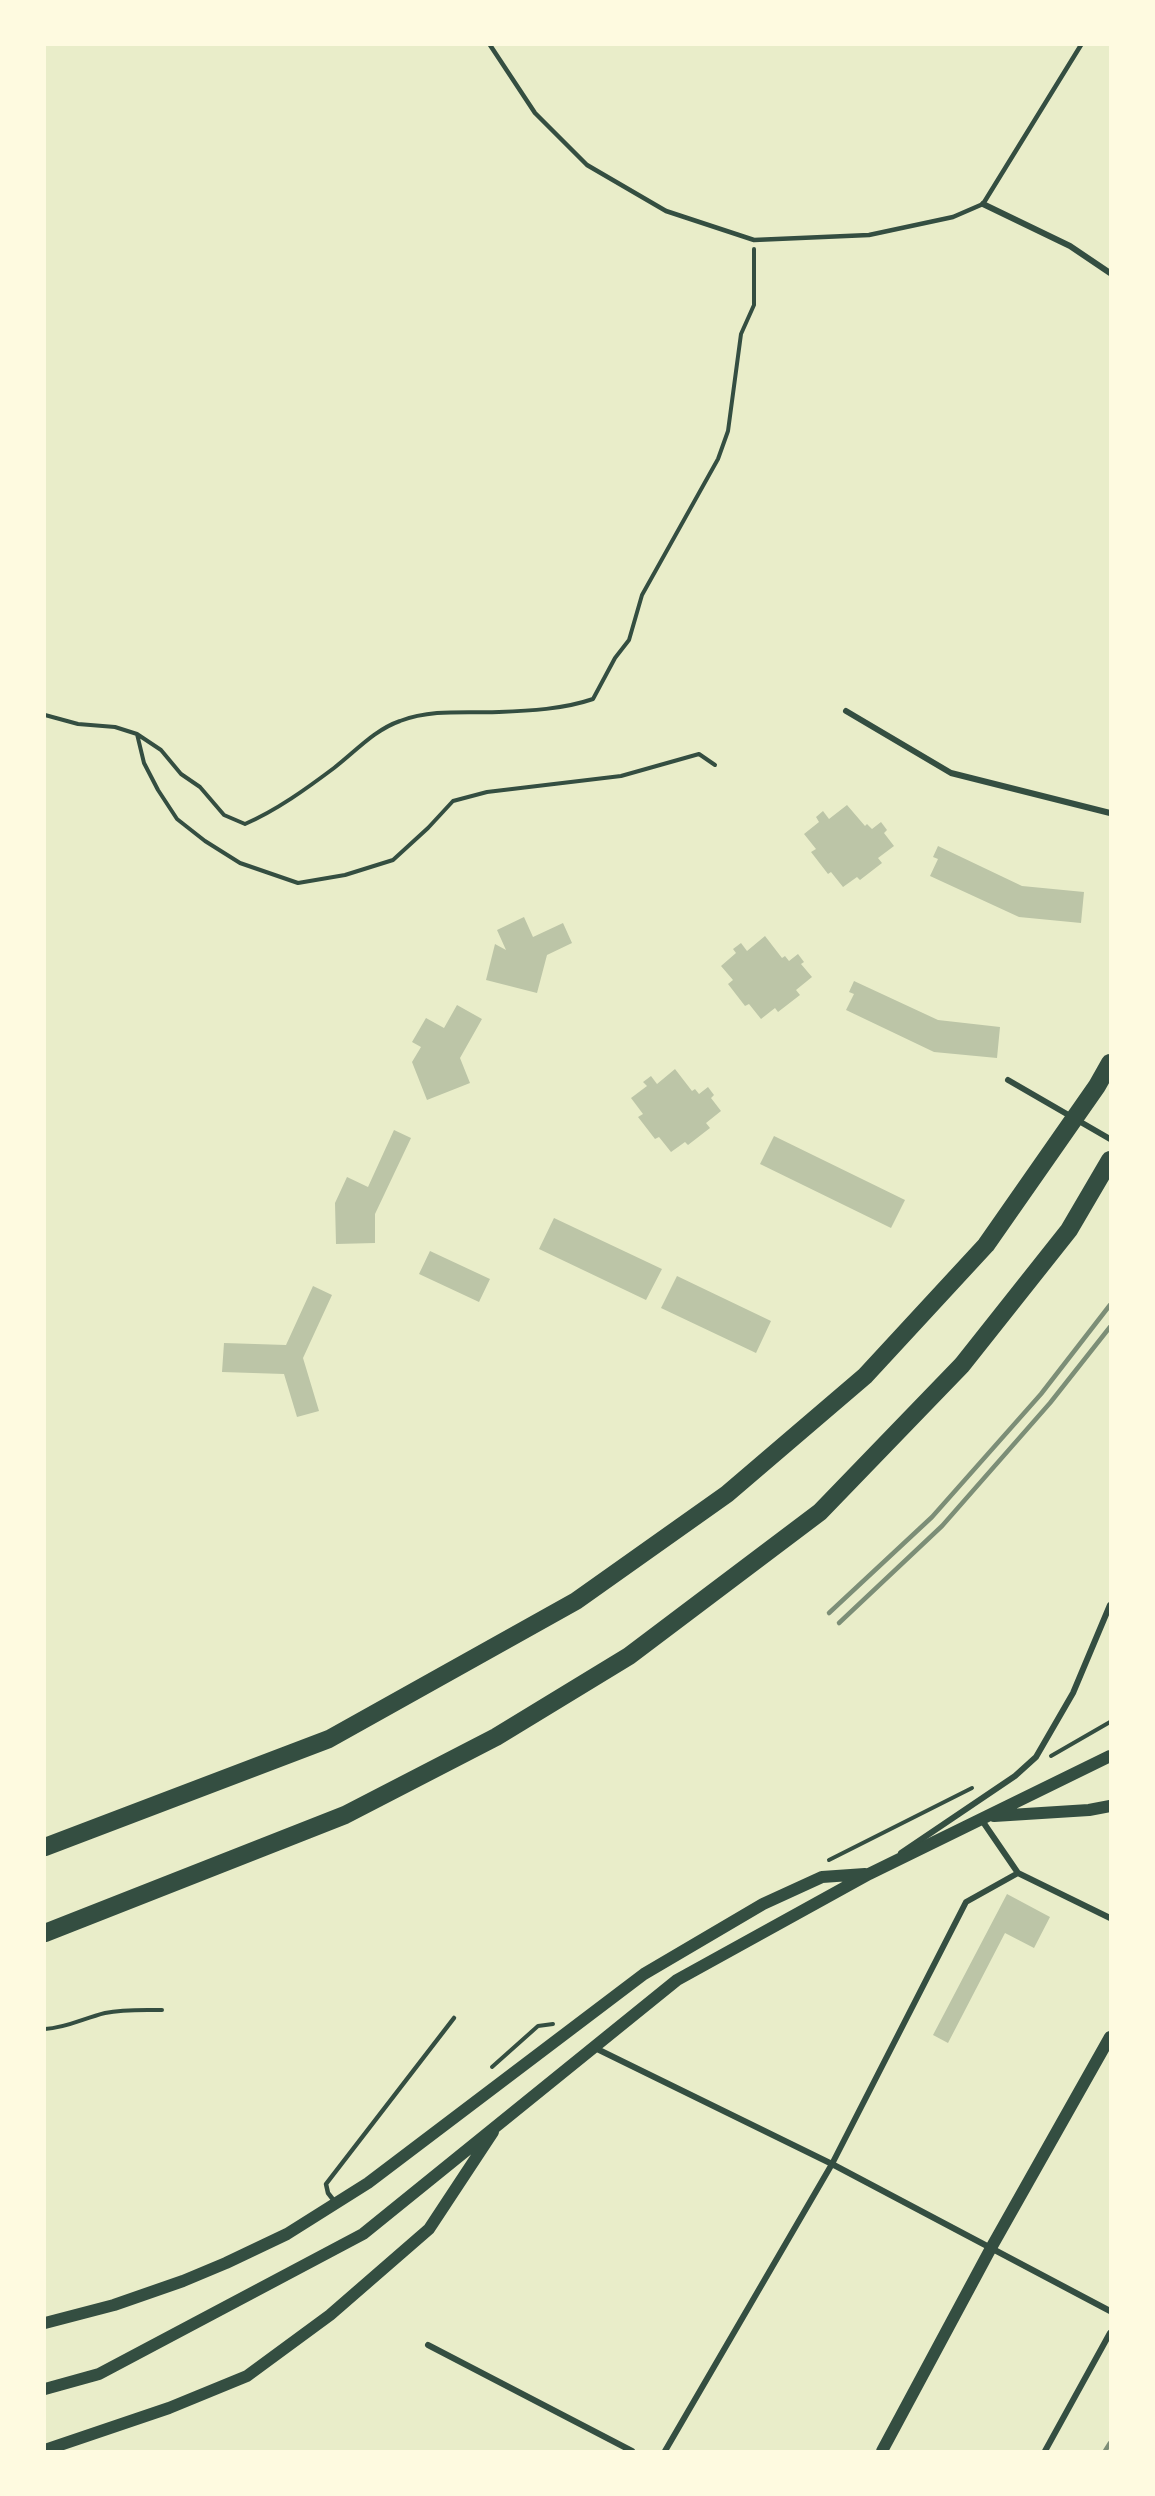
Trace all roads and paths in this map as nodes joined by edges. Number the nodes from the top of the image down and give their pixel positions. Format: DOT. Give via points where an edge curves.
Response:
graph roads {
  1 [pos="490,45"];
  2 [pos="1081,45"];
  3 [pos="983,204"];
  4 [pos="754,240"];
  5 [pos="1110,273"];
  6 [pos="846,711"];
  7 [pos="45,716"];
  8 [pos="137,734"];
  9 [pos="715,765"];
  10 [pos="1110,813"];
  11 [pos="1110,1064"];
  12 [pos="1008,1080"];
  13 [pos="1110,1139"];
  14 [pos="1110,1160"];
  15 [pos="1110,1605"];
  16 [pos="1110,1722"];
  17 [pos="1110,1756"];
  18 [pos="1046,1758"];
  19 [pos="1110,1806"];
  20 [pos="984,1817"];
  21 [pos="45,1847"];
  22 [pos="1018,1872"];
  23 [pos="869,1874"];
  24 [pos="1110,1917"];
  25 [pos="45,1934"];
  26 [pos="162,2010"];
  27 [pos="454,2018"];
  28 [pos="45,2029"];
  29 [pos="1110,2037"];
  30 [pos="592,2047"];
  31 [pos="499,2123"];
  32 [pos="832,2164"];
  33 [pos="337,2204"];
  34 [pos="991,2248"];
  35 [pos="1110,2311"];
  36 [pos="45,2323"];
  37 [pos="1110,2333"];
  38 [pos="428,2345"];
  39 [pos="45,2389"];
  40 [pos="45,2450"];
  41 [pos="632,2451"];
  42 [pos="664,2451"];
  43 [pos="882,2451"];
  44 [pos="1045,2451"];
  1 -- 4 [label="lane" via="535,113 587,165 666,211"];
  2 -- 3 [label="lane"];
  3 -- 4 [label="lane" via="953,217 869,236"];
  3 -- 5 [label="street" via="1070,246"];
  4 -- 8 [label="path" via="754,305 741,334 722,449 642,595 629,640 615,657 593,699 499,712 419,714 397,721 272,812 245,824 224,814 161,750"];
  6 -- 10 [label="street" via="951,773"];
  7 -- 8 [label="path"];
  8 -- 9 [label="path" via="144,764 177,819 240,863 298,883 345,875 393,860 453,801 470,796 621,776 699,754"];
  11 -- 21 [label="highway" via="986,1245 865,1376 727,1494 576,1601 329,1739"];
  12 -- 13 [label="street"];
  14 -- 25 [label="highway" via="1069,1230 962,1365 820,1512 629,1656 496,1737 345,1815"];
  15 -- 23 [label="street" via="1073,1693 1036,1757 1015,1776"];
  16 -- 18 [label="path"];
  17 -- 20 [label="main road"];
  19 -- 20 [label="main road"];
  20 -- 22 [label="street"];
  20 -- 23 [label="main road"];
  22 -- 24 [label="street"];
  22 -- 32 [label="street" via="966,1902"];
  23 -- 30 [label="main road" via="677,1980"];
  23 -- 33 [label="main road" via="822,1877 763,1904 644,1974"];
  26 -- 28 [label="path" via="114,2011 61,2029"];
  27 -- 33 [label="lane" via="326,2184"];
  29 -- 34 [label="main road"];
  30 -- 31 [label="main road"];
  30 -- 32 [label="street"];
  31 -- 39 [label="main road" via="363,2234 99,2374"];
  31 -- 40 [label="main road" via="429,2229 330,2315 247,2376 169,2408"];
  32 -- 34 [label="street"];
  32 -- 42 [label="street"];
  33 -- 36 [label="main road" via="287,2234 194,2276 114,2306"];
  34 -- 35 [label="street"];
  34 -- 43 [label="main road"];
  37 -- 44 [label="street"];
  38 -- 41 [label="street"];
}
